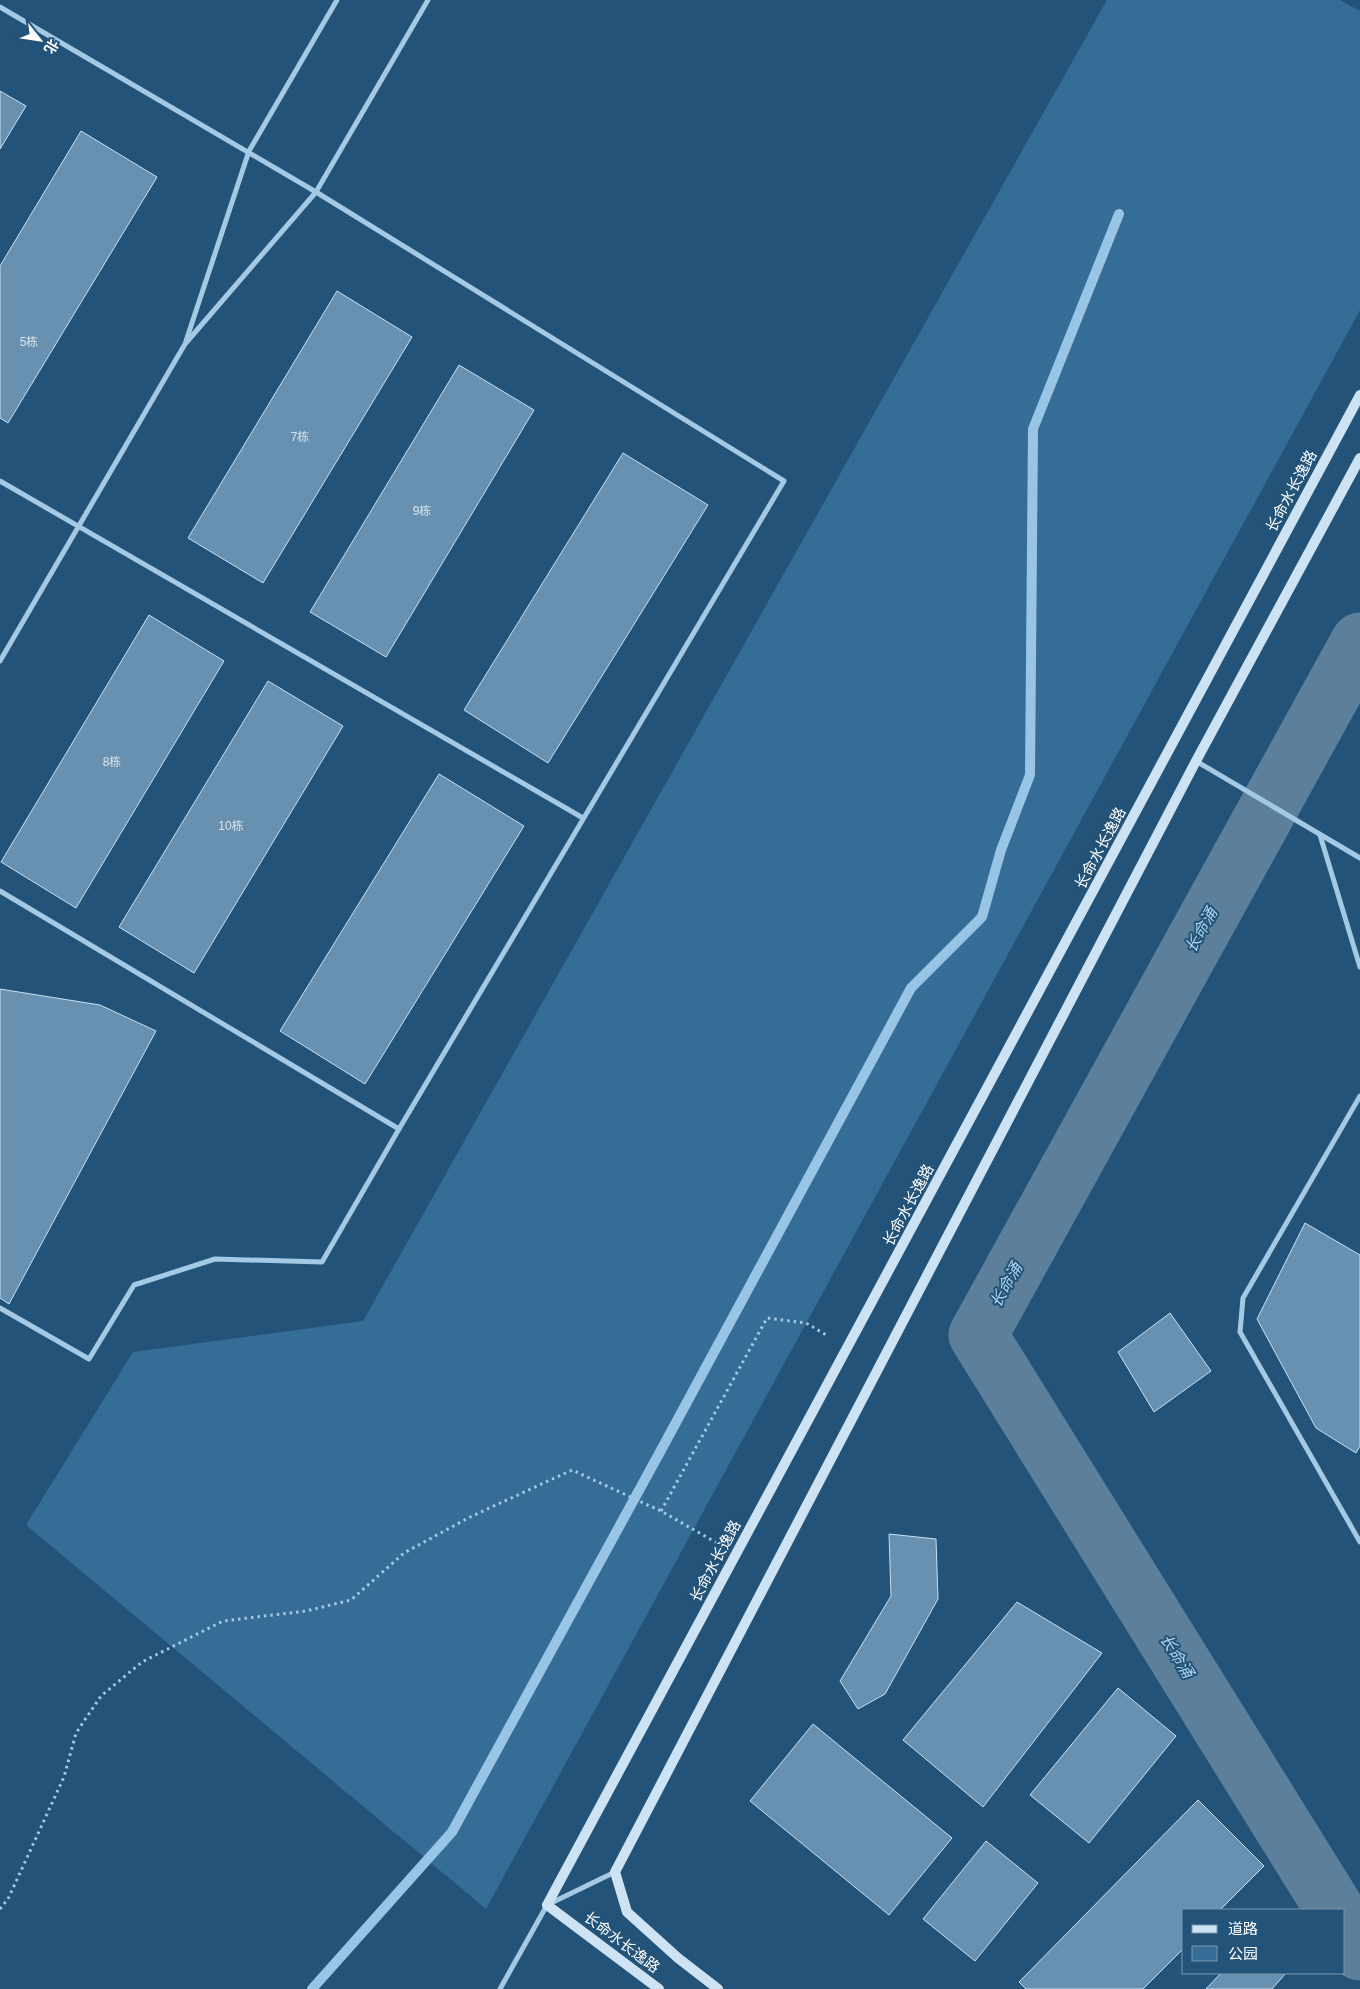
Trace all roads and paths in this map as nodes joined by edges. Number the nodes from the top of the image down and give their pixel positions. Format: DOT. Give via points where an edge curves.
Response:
graph roads {
  1 [pos="336,0"];
  2 [pos="428,0"];
  3 [pos="0,7"];
  4 [pos="249,152"];
  5 [pos="316,192"];
  6 [pos="185,344"];
  7 [pos="1360,395"];
  8 [pos="1360,458"];
  9 [pos="0,481"];
  10 [pos="78,527"];
  11 [pos="0,660"];
  12 [pos="1196,761"];
  13 [pos="583,818"];
  14 [pos="1320,834"];
  15 [pos="1360,858"];
  16 [pos="0,891"];
  17 [pos="1360,967"];
  18 [pos="1360,1096"];
  19 [pos="399,1129"];
  20 [pos="0,1308"];
  21 [pos="848,1348"];
  22 [pos="661,1511"];
  23 [pos="1360,1542"];
  24 [pos="736,1555"];
  25 [pos="615,1872"];
  26 [pos="547,1905"];
  27 [pos="0,1909"];
  28 [pos="500,1989"];
  29 [pos="659,1989"];
  30 [pos="718,1989"];
  1 -- 4 [label="street"];
  2 -- 5 [label="street"];
  3 -- 4 [label="street"];
  4 -- 5 [label="street"];
  4 -- 6 [label="street"];
  5 -- 6 [label="street"];
  5 -- 13 [label="street" via="784,481"];
  6 -- 10 [label="street"];
  7 -- 21 [label="street, 长命水长逸路"];
  8 -- 12 [label="street"];
  9 -- 10 [label="street"];
  10 -- 11 [label="street"];
  10 -- 13 [label="street"];
  12 -- 14 [label="street"];
  12 -- 25 [label="street"];
  13 -- 19 [label="street"];
  14 -- 15 [label="street"];
  14 -- 17 [label="street"];
  16 -- 19 [label="street"];
  18 -- 23 [label="street" via="1243,1298 1240,1332"];
  19 -- 20 [label="street" via="322,1262 215,1260 134,1285 88,1359"];
  21 -- 22 [label="path" via="806,1323 767,1318"];
  21 -- 24 [label="street, 长命水长逸路"];
  22 -- 24 [label="path"];
  22 -- 27 [label="path" via="572,1470 470,1517 404,1553 351,1600 306,1611 223,1621 142,1662 101,1696 76,1734 64,1777"];
  24 -- 26 [label="street, 长命水长逸路"];
  25 -- 26 [label="street"];
  25 -- 30 [label="street, 长命水长逸路" via="628,1912"];
  26 -- 28 [label="street"];
  26 -- 29 [label="street, 长命水长逸路"];
}
